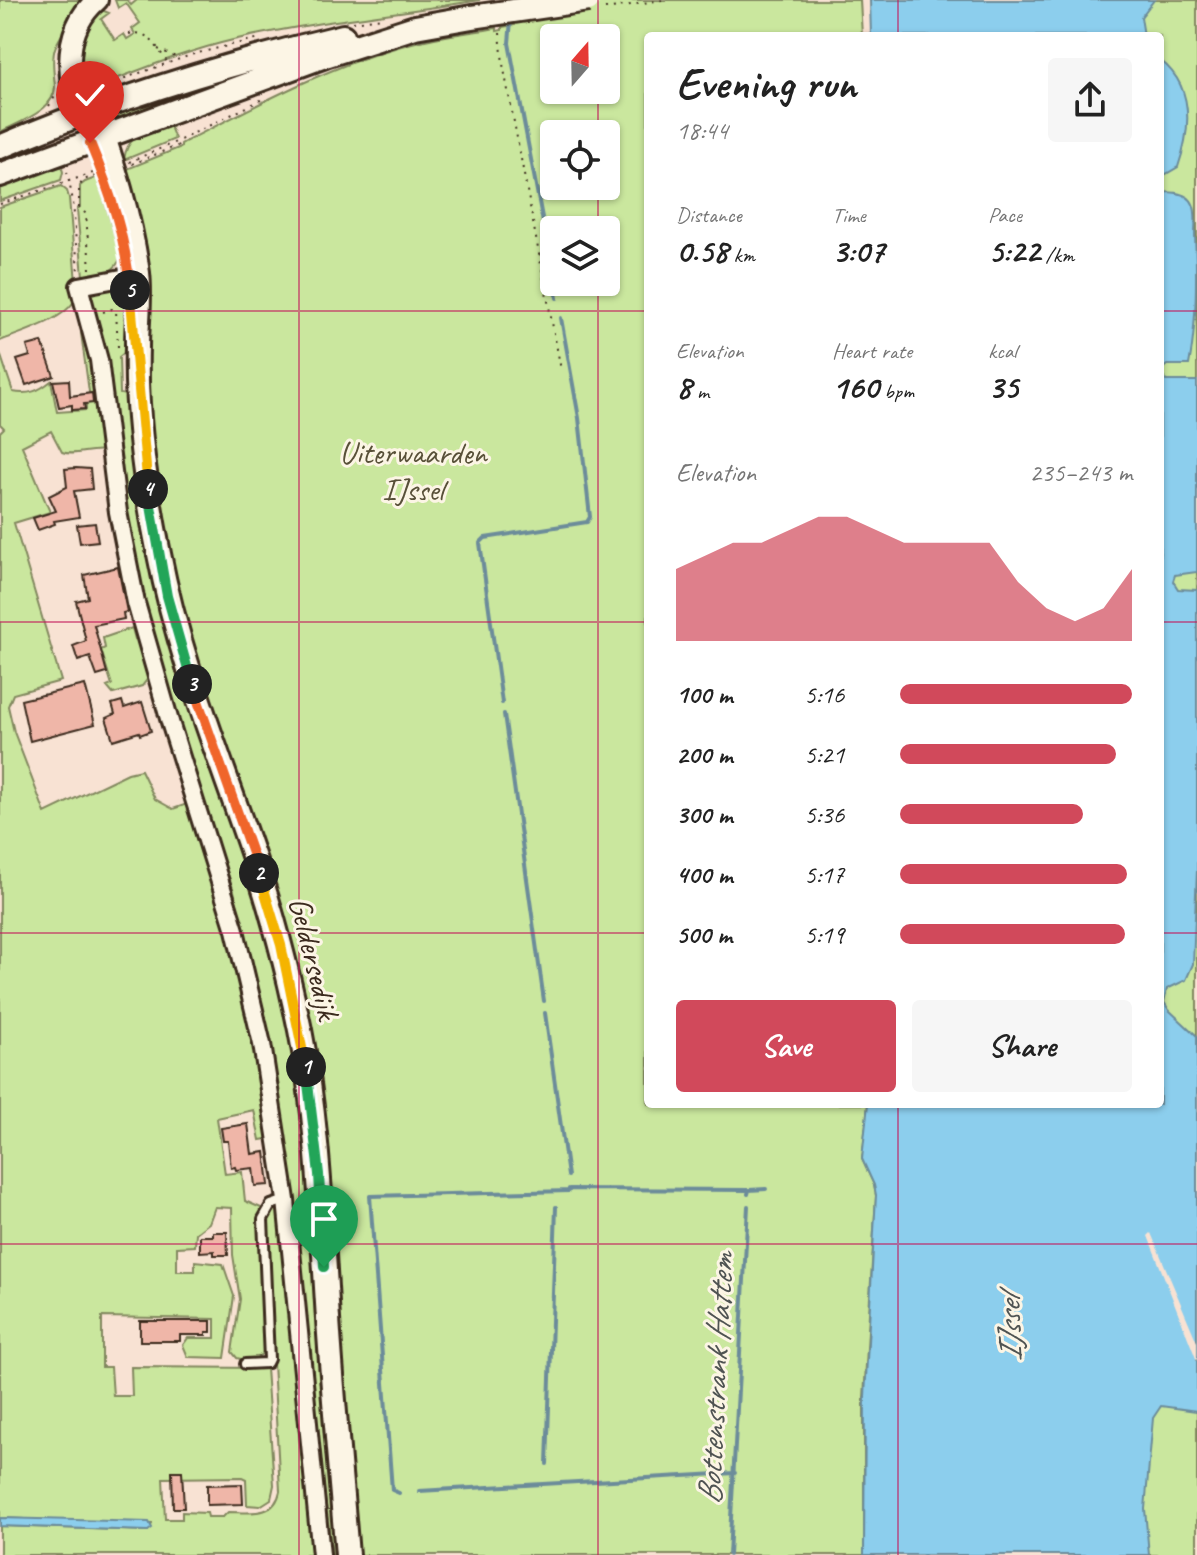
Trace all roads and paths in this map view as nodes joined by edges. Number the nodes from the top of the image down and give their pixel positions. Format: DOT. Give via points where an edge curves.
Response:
graph roads {
  1 [pos="97,0"];
  2 [pos="588,0"];
  3 [pos="499,24"];
  4 [pos="415,27"];
  5 [pos="129,34"];
  6 [pos="157,48"];
  7 [pos="179,59"];
  8 [pos="167,63"];
  9 [pos="87,112"];
  10 [pos="97,140"];
  11 [pos="0,147"];
  12 [pos="60,153"];
  13 [pos="0,175"];
  14 [pos="70,180"];
  15 [pos="0,204"];
  16 [pos="134,276"];
  17 [pos="79,286"];
  18 [pos="86,316"];
  19 [pos="128,348"];
  20 [pos="561,370"];
  21 [pos="286,1200"];
  22 [pos="245,1364"];
  23 [pos="321,1555"];
  24 [pos="347,1555"];
  1 -- 9 [label="street, Geldersedijk" via="78,22 71,48"];
  2 -- 4 [label="main road, bridge"];
  3 -- 20 [label="path"];
  4 -- 9 [label="main road" via="370,30 245,60"];
  4 -- 10 [label="main road"];
  5 -- 6 [label="path" via="147,35"];
  6 -- 7 [label="path"];
  6 -- 8 [label="path"];
  9 -- 10 [label="main road, Geldersedijk"];
  9 -- 11 [label="main road"];
  10 -- 12 [label="main road"];
  10 -- 16 [label="main road, Geldersedijk" via="123,195"];
  12 -- 13 [label="main road"];
  12 -- 14 [label="path"];
  14 -- 15 [label="path"];
  14 -- 17 [label="path"];
  16 -- 17 [label="street"];
  16 -- 19 [label="main road, Geldersedijk" via="140,312"];
  17 -- 18 [label="street"];
  18 -- 19 [label="path" via="116,311"];
  18 -- 21 [label="street" via="99,360 118,512 136,603 235,930 262,1044"];
  19 -- 24 [label="main road, Geldersedijk" via="167,596 281,945 309,1083"];
  21 -- 22 [label="lane" via="271,1205 263,1219 269,1359"];
  21 -- 23 [label="street"];
}
